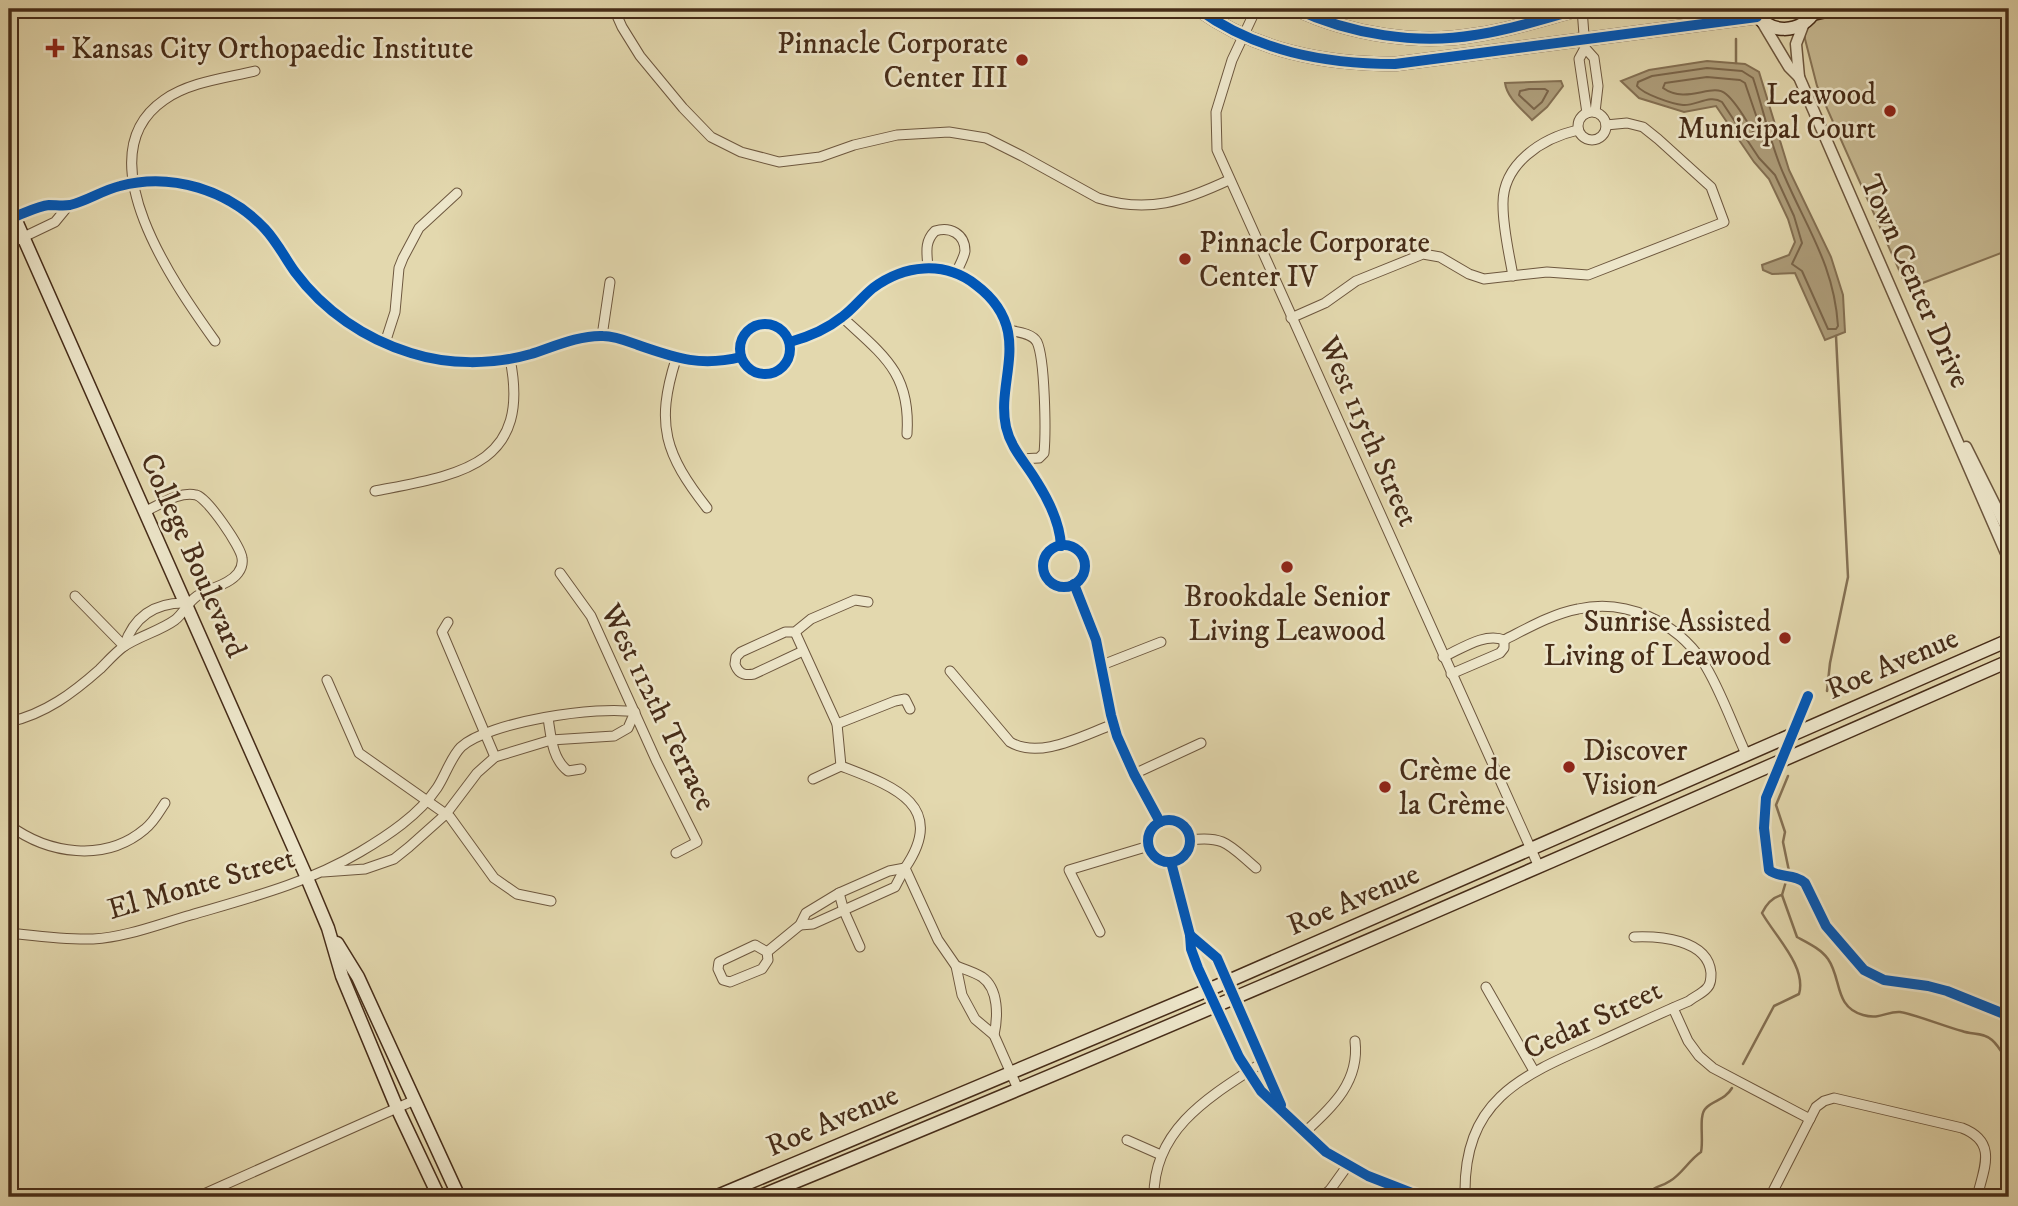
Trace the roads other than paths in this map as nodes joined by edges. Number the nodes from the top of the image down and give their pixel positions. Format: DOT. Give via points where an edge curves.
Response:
graph roads {
  1 [pos="614,9"];
  2 [pos="1198,9"];
  3 [pos="1256,9"];
  4 [pos="1296,9"];
  5 [pos="1581,9"];
  6 [pos="1835,9"];
  7 [pos="1811,15"];
  8 [pos="1757,16"];
  9 [pos="1242,37"];
  10 [pos="1585,44"];
  11 [pos="255,71"];
  12 [pos="1800,77"];
  13 [pos="1591,112"];
  14 [pos="1606,125"];
  15 [pos="1577,130"];
  16 [pos="1229,180"];
  17 [pos="133,183"];
  18 [pos="457,193"];
  19 [pos="69,205"];
  20 [pos="11,214"];
  21 [pos="23,238"];
  22 [pos="9,244"];
  23 [pos="928,268"];
  24 [pos="956,273"];
  25 [pos="1513,276"];
  26 [pos="610,282"];
  27 [pos="842,317"];
  28 [pos="1291,318"];
  29 [pos="1007,330"];
  30 [pos="602,336"];
  31 [pos="215,341"];
  32 [pos="790,342"];
  33 [pos="385,343"];
  34 [pos="741,357"];
  35 [pos="510,359"];
  36 [pos="676,359"];
  37 [pos="1953,427"];
  38 [pos="907,434"];
  39 [pos="1020,459"];
  40 [pos="374,491"];
  41 [pos="707,508"];
  42 [pos="146,511"];
  43 [pos="2009,533"];
  44 [pos="1061,545"];
  45 [pos="2009,560"];
  46 [pos="560,573"];
  47 [pos="1074,584"];
  48 [pos="75,596"];
  49 [pos="868,602"];
  50 [pos="187,603"];
  51 [pos="448,622"];
  52 [pos="795,632"];
  53 [pos="1504,640"];
  54 [pos="2009,640"];
  55 [pos="1161,642"];
  56 [pos="124,646"];
  57 [pos="803,651"];
  58 [pos="1443,657"];
  59 [pos="2009,661"];
  60 [pos="1102,665"];
  61 [pos="950,671"];
  62 [pos="1451,674"];
  63 [pos="327,680"];
  64 [pos="910,709"];
  65 [pos="635,712"];
  66 [pos="548,718"];
  67 [pos="9,722"];
  68 [pos="837,724"];
  69 [pos="1114,724"];
  70 [pos="485,734"];
  71 [pos="551,740"];
  72 [pos="1201,743"];
  73 [pos="1746,754"];
  74 [pos="495,757"];
  75 [pos="841,766"];
  76 [pos="581,769"];
  77 [pos="1134,774"];
  78 [pos="813,779"];
  79 [pos="1723,786"];
  80 [pos="427,801"];
  81 [pos="165,803"];
  82 [pos="446,814"];
  83 [pos="1160,822"];
  84 [pos="9,825"];
  85 [pos="1190,840"];
  86 [pos="1149,846"];
  87 [pos="1531,850"];
  88 [pos="676,853"];
  89 [pos="1171,862"];
  90 [pos="1539,867"];
  91 [pos="905,868"];
  92 [pos="1255,868"];
  93 [pos="323,872"];
  94 [pos="307,878"];
  95 [pos="839,892"];
  96 [pos="551,901"];
  97 [pos="844,911"];
  98 [pos="800,925"];
  99 [pos="328,928"];
  100 [pos="1100,932"];
  101 [pos="9,933"];
  102 [pos="1190,935"];
  103 [pos="1634,937"];
  104 [pos="860,947"];
  105 [pos="767,952"];
  106 [pos="956,966"];
  107 [pos="1229,981"];
  108 [pos="1486,987"];
  109 [pos="1208,990"];
  110 [pos="1235,996"];
  111 [pos="1214,1005"];
  112 [pos="1673,1008"];
  113 [pos="994,1035"];
  114 [pos="1355,1041"];
  115 [pos="1263,1062"];
  116 [pos="1534,1071"];
  117 [pos="1248,1072"];
  118 [pos="1012,1074"];
  119 [pos="1018,1089"];
  120 [pos="415,1100"];
  121 [pos="397,1108"];
  122 [pos="1285,1114"];
  123 [pos="1810,1119"];
  124 [pos="1304,1133"];
  125 [pos="1127,1140"];
  126 [pos="1161,1155"];
  127 [pos="1348,1165"];
  128 [pos="197,1197"];
  129 [pos="439,1197"];
  130 [pos="460,1197"];
  131 [pos="715,1197"];
  132 [pos="758,1197"];
  133 [pos="1154,1197"];
  134 [pos="1322,1197"];
  135 [pos="1422,1197"];
  136 [pos="1465,1197"];
  137 [pos="1770,1197"];
  138 [pos="1977,1197"];
  1 -- 16 [label="street" via="640,55 683,108 712,137 741,152 779,162 820,157 897,135 949,132 986,138 1112,202 1161,206"];
  2 -- 9 [label="main road"];
  3 -- 9 [label="street, West 115th Street"];
  4 -- 5 [label="main road" via="1353,28 1426,39 1474,36"];
  5 -- 10 [label="street"];
  6 -- 7 [label="main road"];
  7 -- 8 [label="main road" via="1792,29 1780,29"];
  7 -- 12 [label="street, Town Center Drive" via="1796,44"];
  8 -- 10 [label="main road"];
  8 -- 12 [label="street, Town Center Drive"];
  9 -- 10 [label="main road" via="1280,51 1354,64 1395,65"];
  9 -- 16 [label="street, West 115th Street" via="1216,112 1217,150"];
  10 -- 13 [label="street" via="1579,59"];
  10 -- 13 [label="street" via="1594,58 1598,86"];
  11 -- 17 [label="street" via="178,92 157,106 138,127 133,141"];
  12 -- 37 [label="street, Town Center Drive"];
  13 -- 14 [label="street"];
  13 -- 15 [label="street" via="1580,118"];
  14 -- 15 [label="street" via="1604,134 1592,141"];
  14 -- 25 [label="street" via="1643,127 1658,139 1712,187 1724,222 1588,275 1547,272"];
  15 -- 25 [label="street" via="1538,144 1507,181 1503,203"];
  16 -- 28 [label="street, West 115th Street"];
  17 -- 19 [label="street"];
  17 -- 31 [label="street" via="163,261"];
  17 -- 33 [label="street" via="178,182 237,206 267,231 296,273 333,312"];
  18 -- 33 [label="street" via="419,228 403,258"];
  19 -- 20 [label="street" via="46,205"];
  19 -- 21 [label="street" via="55,222"];
  20 -- 21 [label="main road, College Boulevard"];
  21 -- 22 [label="street"];
  21 -- 42 [label="main road, College Boulevard"];
  23 -- 24 [label="street"];
  23 -- 24 [label="street" via="928,240 935,231 951,229 964,243 965,253"];
  23 -- 27 [label="street" via="888,278"];
  24 -- 29 [label="street" via="991,299"];
  25 -- 28 [label="street" via="1484,279 1440,257 1423,254 1356,281 1325,303"];
  26 -- 30 [label="street"];
  27 -- 32 [label="street"];
  27 -- 38 [label="street" via="884,356 902,384"];
  28 -- 58 [label="street, West 115th Street"];
  29 -- 39 [label="street" via="1010,362 1005,418"];
  29 -- 39 [label="street" via="1037,342 1043,386 1044,453 1039,458"];
  30 -- 35 [label="street"];
  30 -- 36 [label="street"];
  32 -- 34 [label="street" via="789,358 772,374 756,373"];
  32 -- 34 [label="street" via="780,328 755,326 742,337"];
  33 -- 35 [label="street" via="442,360"];
  34 -- 36 [label="street" via="703,363"];
  35 -- 40 [label="street" via="514,403 496,448 463,471"];
  36 -- 41 [label="street" via="664,420 677,467"];
  37 -- 43 [label="street, Town Center Drive"];
  37 -- 45 [label="street, Town Center Drive"];
  39 -- 44 [label="street" via="1049,505"];
  42 -- 50 [label="main road, College Boulevard"];
  42 -- 50 [label="street" via="181,495 204,498 237,544 241,570 233,579"];
  44 -- 47 [label="street" via="1077,550 1084,561 1083,574"];
  44 -- 47 [label="street" via="1046,554 1045,575 1054,585"];
  46 -- 65 [label="street, West 112th Terrace" via="591,616"];
  47 -- 60 [label="street"];
  48 -- 56 [label="street"];
  49 -- 52 [label="street" via="855,600 811,619"];
  50 -- 56 [label="street" via="176,619"];
  50 -- 56 [label="street" via="169,602 137,621"];
  50 -- 94 [label="main road, College Boulevard"];
  51 -- 70 [label="street" via="442,632"];
  52 -- 57 [label="street"];
  52 -- 57 [label="street" via="741,652 736,657 737,669 746,676 754,674"];
  53 -- 58 [label="street" via="1486,638"];
  53 -- 62 [label="street" via="1500,653"];
  53 -- 73 [label="street" via="1578,608 1626,608 1647,615 1689,643 1705,665"];
  54 -- 73 [label="main road, Roe Avenue"];
  55 -- 60 [label="street"];
  56 -- 67 [label="street" via="74,692 42,711"];
  57 -- 68 [label="street"];
  58 -- 62 [label="street, West 115th Street"];
  59 -- 79 [label="main road, Roe Avenue"];
  60 -- 69 [label="street"];
  61 -- 69 [label="street" via="1017,746 1046,748"];
  62 -- 87 [label="street, West 115th Street"];
  63 -- 80 [label="street" via="359,752"];
  64 -- 68 [label="street" via="905,699 895,701"];
  65 -- 66 [label="street, El Monte Street" via="617,709"];
  65 -- 71 [label="street, El Monte Street" via="628,728 614,736"];
  65 -- 88 [label="street, West 112th Terrace" via="697,842"];
  66 -- 70 [label="street, El Monte Street"];
  66 -- 71 [label="street"];
  68 -- 75 [label="street"];
  69 -- 77 [label="street"];
  70 -- 74 [label="street"];
  70 -- 80 [label="street, El Monte Street" via="461,747"];
  71 -- 74 [label="street, El Monte Street"];
  71 -- 76 [label="street" via="563,768"];
  72 -- 77 [label="street"];
  73 -- 79 [label="main road"];
  73 -- 87 [label="main road, Roe Avenue"];
  74 -- 82 [label="street, El Monte Street"];
  75 -- 78 [label="street"];
  75 -- 91 [label="street" via="893,787 911,803 920,839"];
  77 -- 83 [label="street"];
  79 -- 90 [label="main road, Roe Avenue"];
  80 -- 82 [label="street"];
  80 -- 93 [label="street, El Monte Street" via="386,835"];
  81 -- 84 [label="street" via="153,821 132,838 98,850 48,846"];
  82 -- 93 [label="street, El Monte Street" via="394,859 365,869"];
  82 -- 96 [label="street" via="494,878 517,894"];
  83 -- 85 [label="street" via="1179,823"];
  83 -- 86 [label="street" via="1150,832"];
  85 -- 89 [label="street" via="1183,856"];
  85 -- 92 [label="street" via="1220,839"];
  86 -- 89 [label="street" via="1158,858"];
  86 -- 100 [label="street" via="1069,870"];
  87 -- 90 [label="street, West 115th Street"];
  87 -- 107 [label="main road, Roe Avenue"];
  89 -- 102 [label="street"];
  90 -- 110 [label="main road, Roe Avenue"];
  91 -- 95 [label="street"];
  91 -- 97 [label="street" via="895,887"];
  91 -- 106 [label="street" via="938,940"];
  93 -- 94 [label="street, El Monte Street"];
  94 -- 99 [label="main road, College Boulevard"];
  94 -- 101 [label="street, El Monte Street" via="123,934 74,939"];
  95 -- 97 [label="street"];
  95 -- 98 [label="street" via="806,912"];
  97 -- 98 [label="street"];
  97 -- 104 [label="street"];
  98 -- 105 [label="street"];
  99 -- 120 [label="main road, College Boulevard" via="358,976"];
  99 -- 121 [label="main road, College Boulevard" via="342,976"];
  102 -- 107 [label="street" via="1217,958"];
  102 -- 109 [label="street"];
  103 -- 112 [label="street, Cedar Street" via="1672,939 1698,950 1710,966 1712,978 1707,989"];
  105 -- 105 [label="street" via="755,944 719,962 723,980 730,982 762,969"];
  106 -- 113 [label="street" via="962,995 975,1019"];
  106 -- 113 [label="street" via="987,981 997,1004"];
  107 -- 109 [label="main road, Roe Avenue"];
  107 -- 110 [label="street"];
  108 -- 116 [label="street"];
  109 -- 111 [label="street"];
  109 -- 118 [label="main road, Roe Avenue"];
  110 -- 111 [label="main road, Roe Avenue"];
  110 -- 115 [label="street"];
  111 -- 117 [label="street"];
  111 -- 119 [label="main road, Roe Avenue"];
  112 -- 116 [label="street, Cedar Street"];
  112 -- 123 [label="street" via="1688,1041 1713,1068"];
  113 -- 118 [label="street"];
  114 -- 124 [label="street" via="1351,1080 1333,1106"];
  115 -- 117 [label="street"];
  115 -- 122 [label="street"];
  116 -- 136 [label="street, Cedar Street" via="1501,1095 1482,1120 1469,1150"];
  117 -- 122 [label="street"];
  117 -- 126 [label="street" via="1200,1103"];
  118 -- 119 [label="street"];
  118 -- 131 [label="main road, Roe Avenue"];
  119 -- 132 [label="main road, Roe Avenue"];
  120 -- 121 [label="street"];
  120 -- 130 [label="main road, College Boulevard"];
  121 -- 128 [label="street"];
  121 -- 129 [label="main road, College Boulevard"];
  122 -- 124 [label="street"];
  123 -- 137 [label="street"];
  123 -- 138 [label="street" via="1816,1107 1834,1098 1975,1133 1986,1152"];
  124 -- 127 [label="street"];
  125 -- 126 [label="street"];
  126 -- 133 [label="street"];
  127 -- 134 [label="street"];
  127 -- 135 [label="street"];
}
